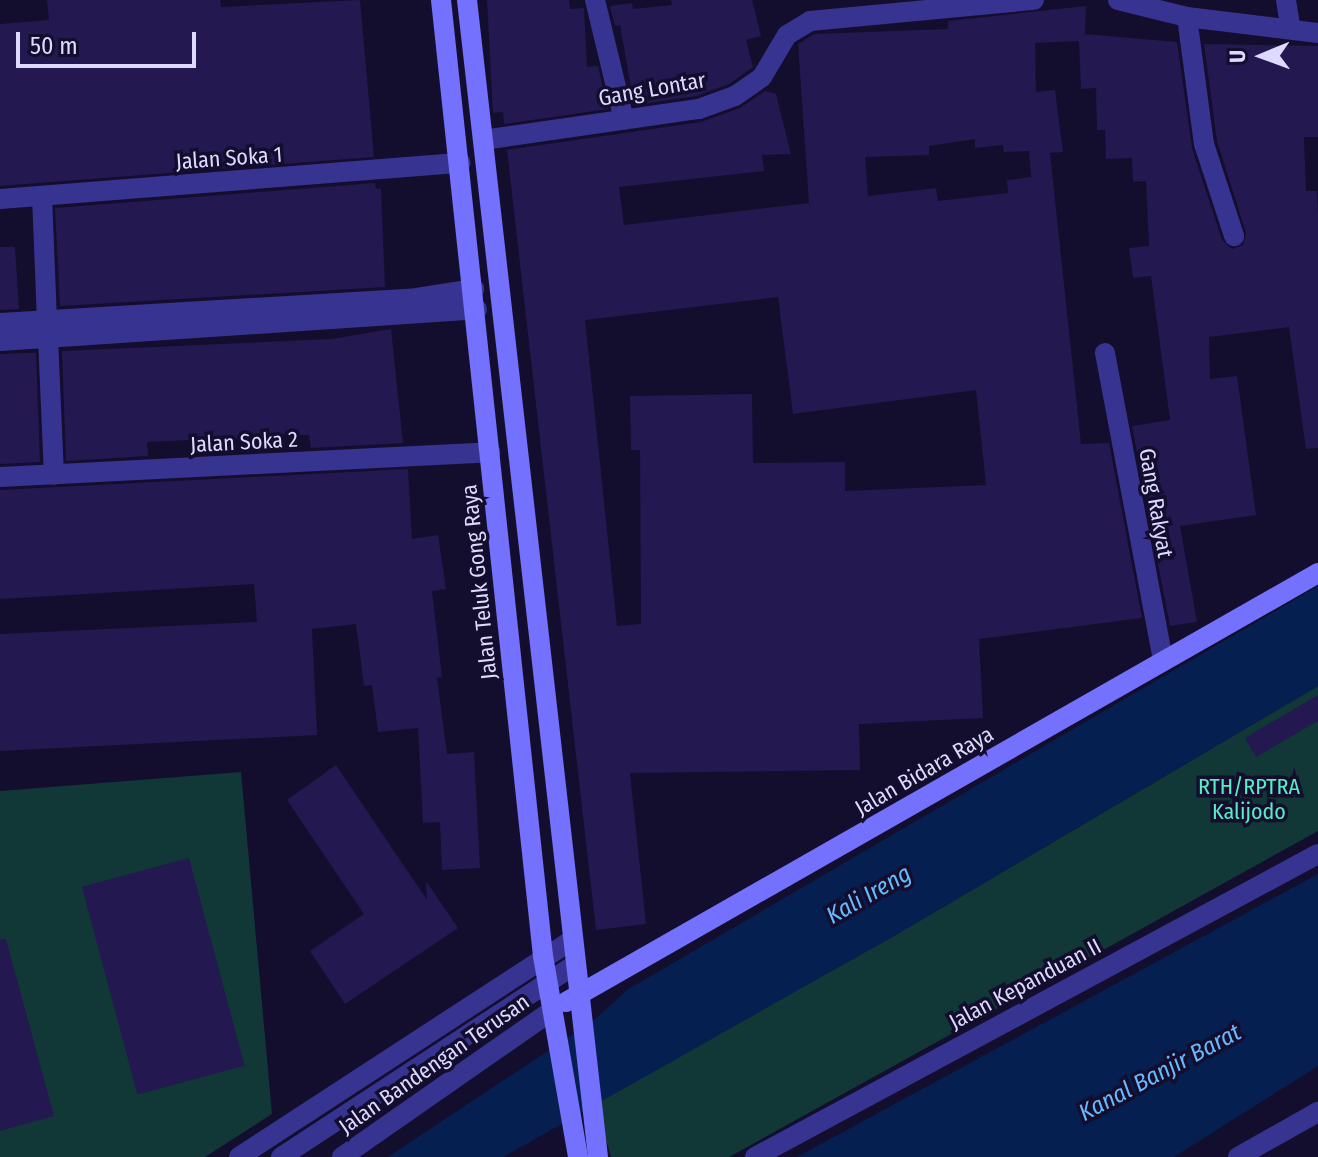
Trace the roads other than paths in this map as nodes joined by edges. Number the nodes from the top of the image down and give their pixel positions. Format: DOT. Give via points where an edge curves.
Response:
graph roads {
  1 [pos="441,0"];
  2 [pos="467,0"];
  3 [pos="595,0"];
  4 [pos="1034,0"];
  5 [pos="1118,0"];
  6 [pos="1286,0"];
  7 [pos="1187,17"];
  8 [pos="1290,26"];
  9 [pos="1318,33"];
  10 [pos="624,120"];
  11 [pos="483,140"];
  12 [pos="461,163"];
  13 [pos="42,196"];
  14 [pos="0,199"];
  15 [pos="1234,236"];
  16 [pos="475,299"];
  17 [pos="0,323"];
  18 [pos="47,328"];
  19 [pos="0,341"];
  20 [pos="1105,353"];
  21 [pos="515,451"];
  22 [pos="490,452"];
  23 [pos="54,475"];
  24 [pos="0,477"];
  25 [pos="1318,573"];
  26 [pos="1163,660"];
  27 [pos="1318,854"];
  28 [pos="570,941"];
  29 [pos="543,956"];
  30 [pos="573,966"];
  31 [pos="546,980"];
  32 [pos="575,996"];
  33 [pos="553,1010"];
  34 [pos="379,1080"];
  35 [pos="1318,1112"];
  36 [pos="582,1115"];
  37 [pos="239,1157"];
  38 [pos="281,1157"];
  39 [pos="342,1157"];
  40 [pos="578,1157"];
  41 [pos="598,1157"];
  42 [pos="755,1157"];
  43 [pos="1238,1157"];
  1 -- 12 [label="main road, Jalan Teluk Gong Raya"];
  2 -- 11 [label="main road, Jalan Teluk Gong Raya"];
  3 -- 10 [label="street"];
  4 -- 10 [label="street, Gang Lontar" via="810,21 787,35 750,88 699,109"];
  5 -- 7 [label="street"];
  6 -- 8 [label="street"];
  7 -- 8 [label="street"];
  7 -- 15 [label="street" via="1204,144"];
  8 -- 9 [label="street"];
  10 -- 11 [label="street, Gang Lontar"];
  11 -- 21 [label="main road, Jalan Teluk Gong Raya"];
  12 -- 13 [label="street, Jalan Soka 1"];
  12 -- 16 [label="main road, Jalan Teluk Gong Raya"];
  13 -- 14 [label="street, Jalan Soka 1"];
  13 -- 18 [label="street"];
  16 -- 18 [label="street"];
  16 -- 22 [label="main road, Jalan Teluk Gong Raya"];
  17 -- 18 [label="street"];
  18 -- 19 [label="street"];
  18 -- 23 [label="street"];
  20 -- 26 [label="street, Gang Rakyat"];
  21 -- 22 [label="main road"];
  21 -- 28 [label="main road, Jalan Teluk Gong Raya"];
  22 -- 23 [label="street, Jalan Soka 2"];
  22 -- 29 [label="main road, Jalan Teluk Gong Raya"];
  23 -- 24 [label="street, Jalan Soka 2"];
  25 -- 26 [label="main road, Jalan Bidara Raya"];
  26 -- 32 [label="main road, Jalan Bidara Raya"];
  27 -- 42 [label="street, Jalan Kepanduan II"];
  28 -- 29 [label="street"];
  28 -- 30 [label="main road, Jalan Teluk Gong Raya"];
  29 -- 31 [label="main road, Jalan Teluk Gong Raya"];
  29 -- 34 [label="street"];
  30 -- 31 [label="street"];
  30 -- 32 [label="main road, Jalan Teluk Gong Raya"];
  31 -- 33 [label="main road, Jalan Teluk Gong Raya"];
  31 -- 34 [label="street"];
  32 -- 33 [label="main road, Jalan Bidara Raya"];
  32 -- 36 [label="main road, Jalan Teluk Gong Raya"];
  33 -- 36 [label="main road, Jalan Teluk Gong Raya"];
  33 -- 39 [label="street, Jalan Bandengan Terusan"];
  34 -- 37 [label="street"];
  34 -- 38 [label="street"];
  35 -- 43 [label="street"];
  36 -- 40 [label="main road, Jalan Teluk Gong Raya"];
  36 -- 41 [label="main road, Jalan Teluk Gong Raya"];
}
